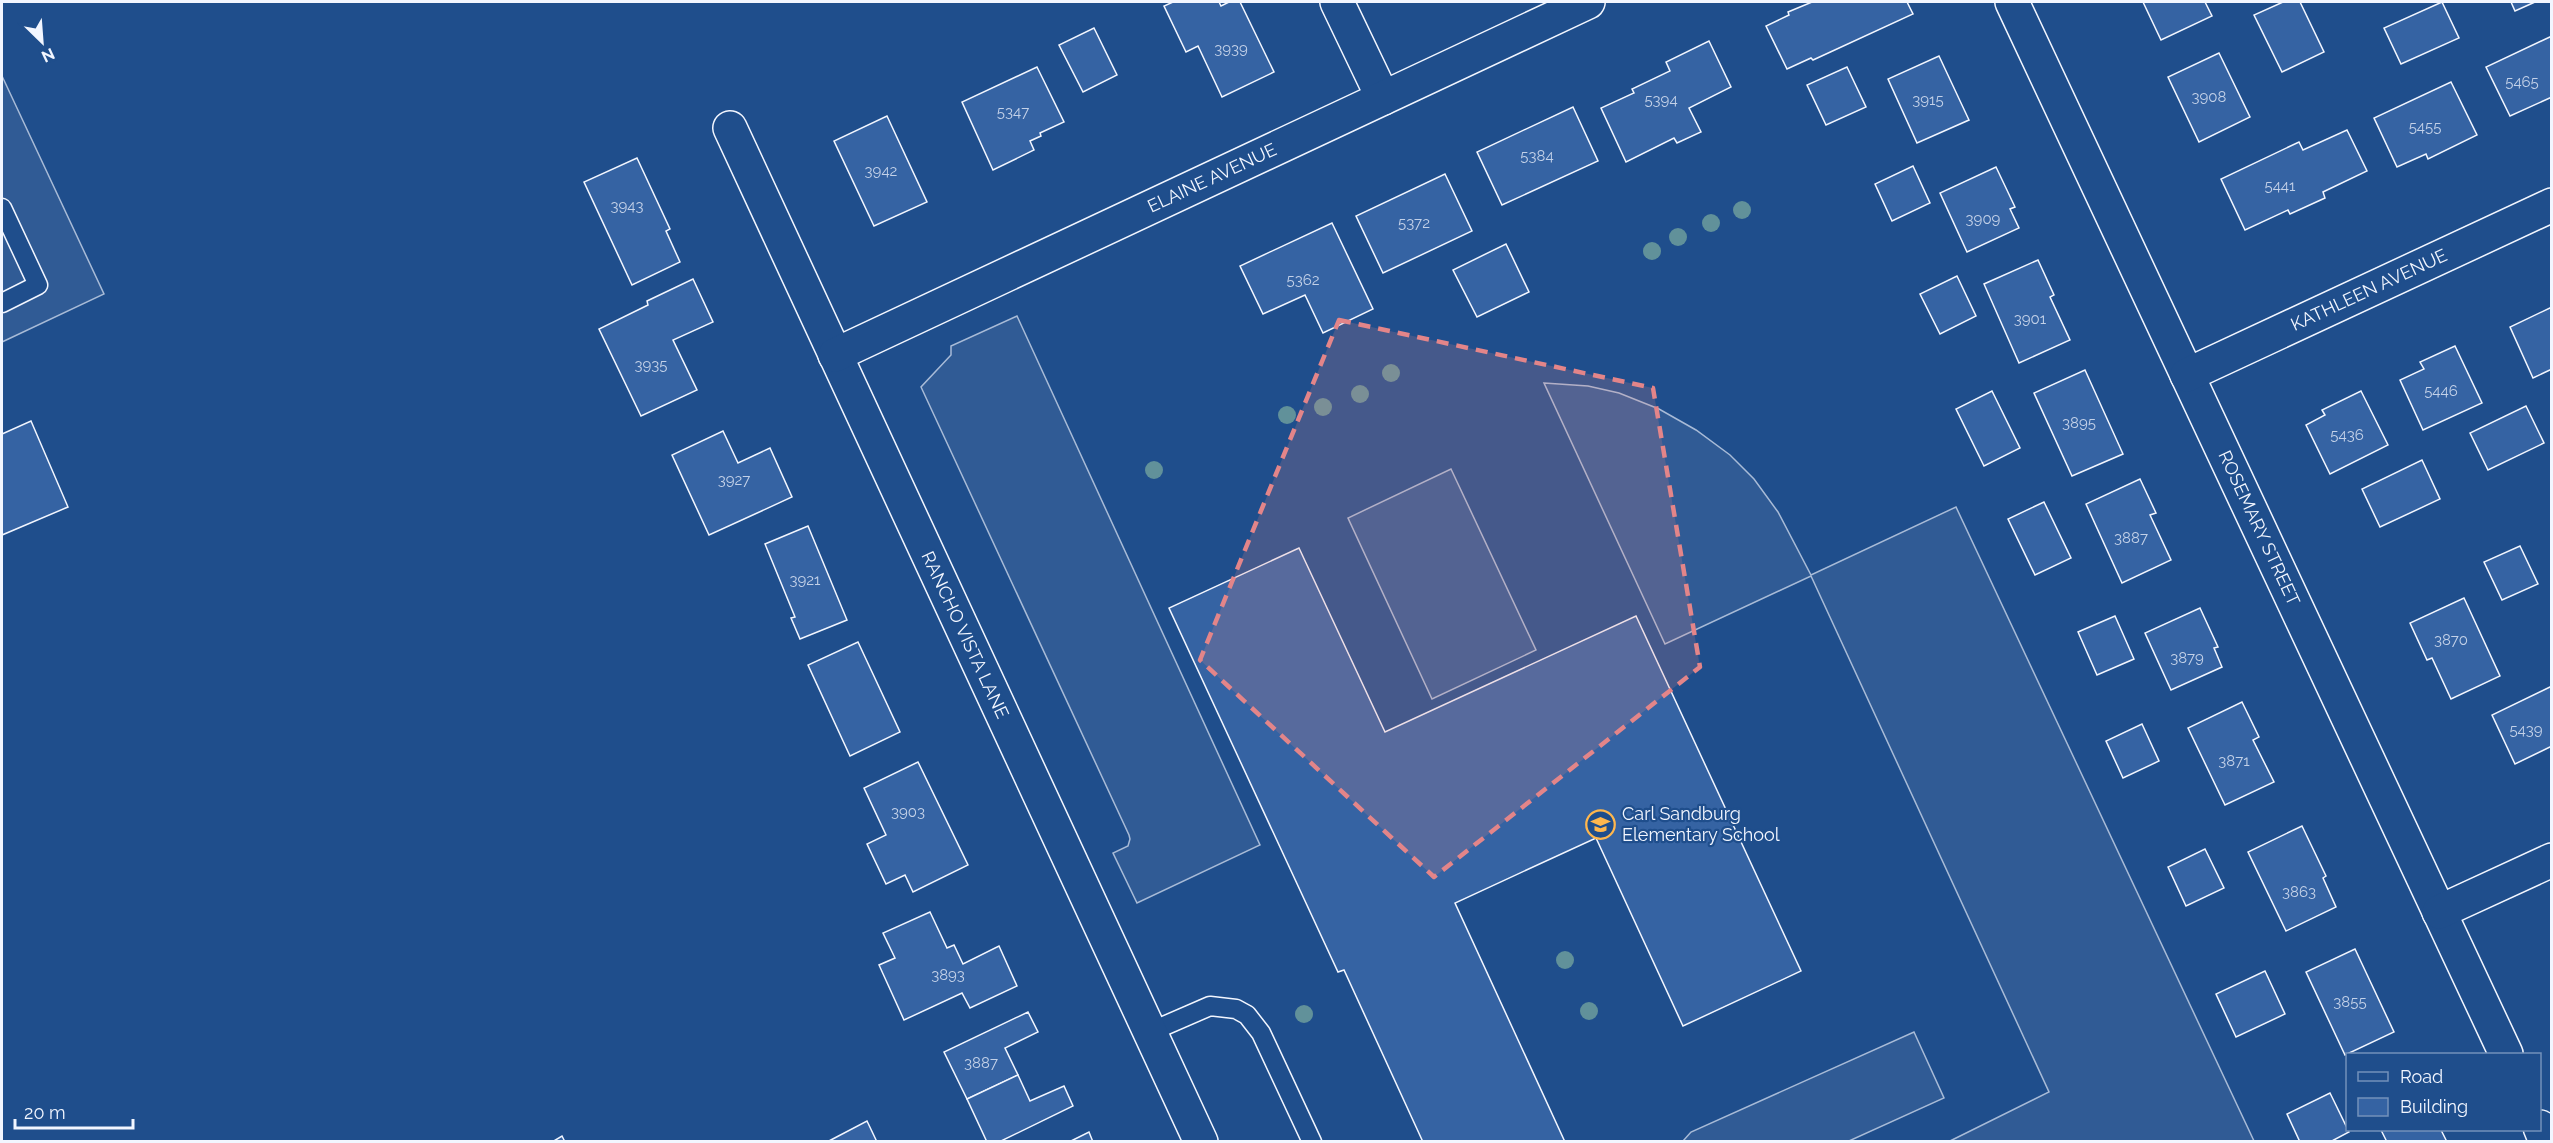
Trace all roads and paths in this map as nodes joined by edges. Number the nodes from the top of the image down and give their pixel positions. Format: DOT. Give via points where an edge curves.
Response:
graph roads {
  1 [pos="1337,2"];
  2 [pos="1588,2"];
  3 [pos="2012,2"];
  4 [pos="1383,98"];
  5 [pos="730,128"];
  6 [pos="2552,205"];
  7 [pos="2,208"];
  8 [pos="2,303"];
  9 [pos="835,355"];
  10 [pos="2187,375"];
  11 [pos="2552,860"];
  12 [pos="2439,912"];
  13 [pos="1150,1032"];
  14 [pos="2506,1053"];
  15 [pos="1201,1142"];
  16 [pos="1312,1142"];
  1 -- 4 [label="street"];
  2 -- 4 [label="street, ELAINE AVENUE"];
  3 -- 10 [label="street, ROSEMARY STREET"];
  4 -- 9 [label="street, ELAINE AVENUE"];
  5 -- 9 [label="street, RANCHO VISTA LANE"];
  6 -- 10 [label="street, KATHLEEN AVENUE"];
  7 -- 8 [label="lane" via="38,285"];
  9 -- 13 [label="street, RANCHO VISTA LANE"];
  10 -- 12 [label="street, ROSEMARY STREET"];
  11 -- 12 [label="street"];
  12 -- 14 [label="street, ROSEMARY STREET"];
  13 -- 15 [label="street, RANCHO VISTA LANE"];
  13 -- 16 [label="lane" via="1210,1006 1236,1009 1247,1015 1261,1033"];
}
